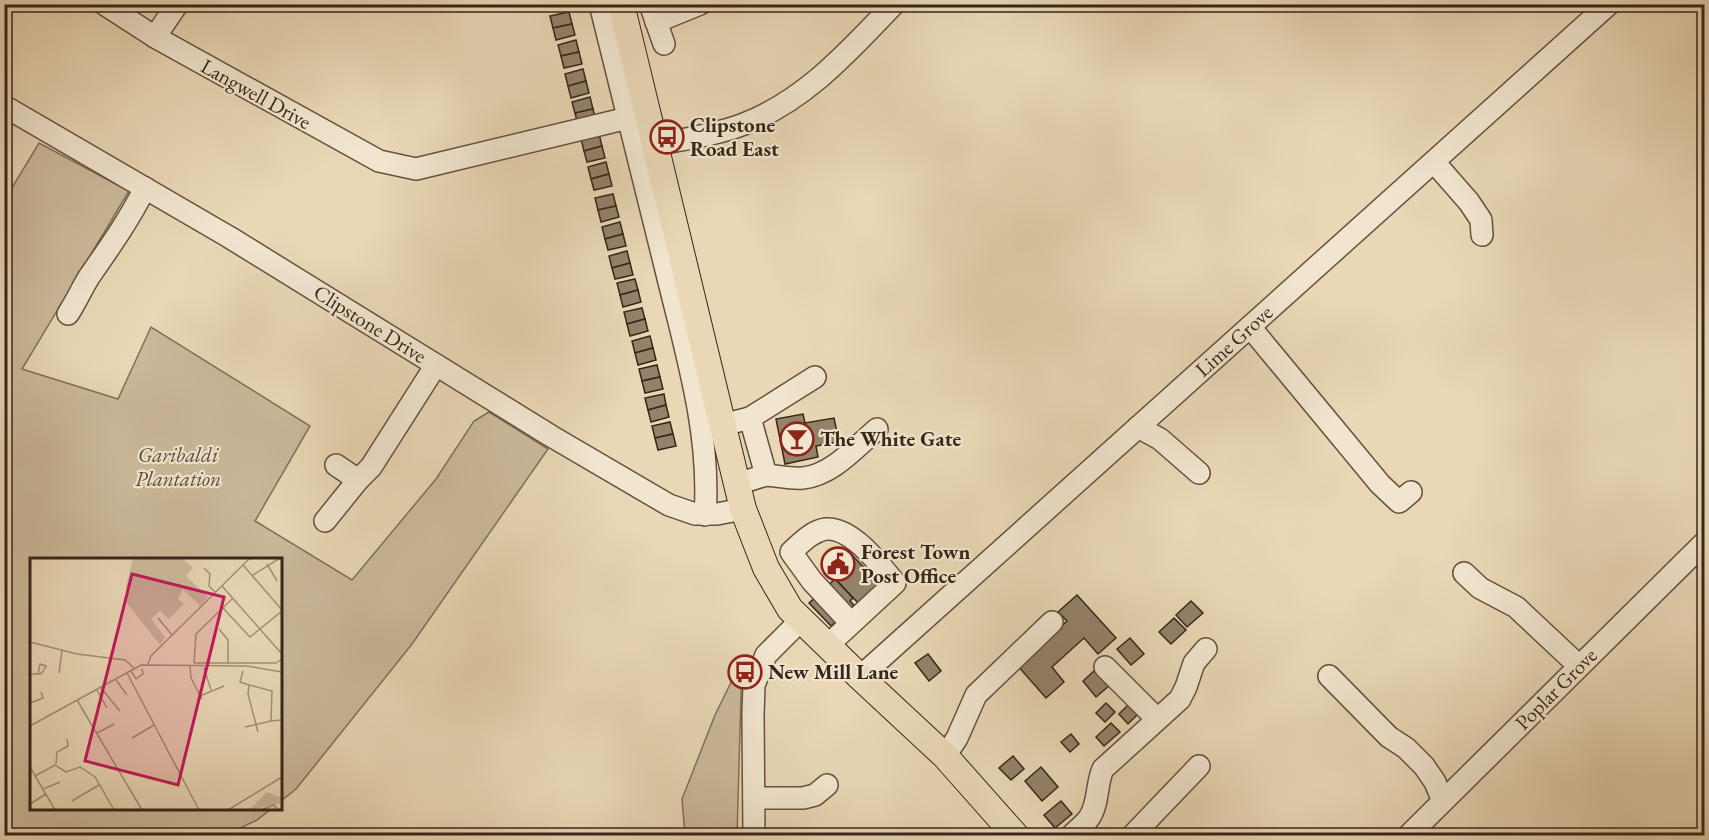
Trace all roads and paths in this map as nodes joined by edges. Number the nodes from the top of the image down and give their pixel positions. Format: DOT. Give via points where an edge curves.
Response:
graph roads {
  1 [pos="104,4"];
  2 [pos="600,4"];
  3 [pos="621,4"];
  4 [pos="700,4"];
  5 [pos="894,4"];
  6 [pos="1609,4"];
  7 [pos="176,6"];
  8 [pos="653,13"];
  9 [pos="155,38"];
  10 [pos="664,44"];
  11 [pos="4,106"];
  12 [pos="628,118"];
  13 [pos="655,145"];
  14 [pos="1434,162"];
  15 [pos="145,188"];
  16 [pos="1482,235"];
  17 [pos="80,306"];
  18 [pos="1250,327"];
  19 [pos="436,365"];
  20 [pos="814,377"];
  21 [pos="750,418"];
  22 [pos="723,425"];
  23 [pos="1138,427"];
  24 [pos="877,429"];
  25 [pos="336,465"];
  26 [pos="1199,473"];
  27 [pos="766,475"];
  28 [pos="358,480"];
  29 [pos="737,484"];
  30 [pos="1411,492"];
  31 [pos="743,509"];
  32 [pos="705,514"];
  33 [pos="324,521"];
  34 [pos="1704,543"];
  35 [pos="1464,573"];
  36 [pos="812,580"];
  37 [pos="794,611"];
  38 [pos="1052,622"];
  39 [pos="851,623"];
  40 [pos="828,646"];
  41 [pos="1206,649"];
  42 [pos="1579,666"];
  43 [pos="1105,667"];
  44 [pos="1329,676"];
  45 [pos="860,677"];
  46 [pos="1157,719"];
  47 [pos="945,756"];
  48 [pos="1200,766"];
  49 [pos="827,785"];
  50 [pos="754,798"];
  51 [pos="1443,801"];
  52 [pos="754,836"];
  53 [pos="1016,836"];
  54 [pos="1071,836"];
  55 [pos="1132,836"];
  56 [pos="1408,836"];
  1 -- 9 [label="street, Langwell Drive"];
  2 -- 12 [label="street"];
  3 -- 13 [label="main road"];
  4 -- 8 [label="street"];
  5 -- 13 [label="street" via="825,75 771,111 734,127"];
  6 -- 14 [label="street, Lime Grove"];
  7 -- 9 [label="street"];
  8 -- 10 [label="street"];
  9 -- 12 [label="street, Langwell Drive" via="379,161 416,169"];
  11 -- 15 [label="street, Clipstone Drive"];
  12 -- 32 [label="street" via="703,434 707,465"];
  13 -- 22 [label="main road"];
  14 -- 16 [label="street" via="1481,220"];
  14 -- 18 [label="street, Lime Grove"];
  15 -- 17 [label="street" via="88,278"];
  15 -- 19 [label="street, Clipstone Drive"];
  18 -- 23 [label="street, Lime Grove"];
  18 -- 30 [label="street" via="1380,484 1399,502"];
  19 -- 28 [label="street" via="371,467"];
  19 -- 32 [label="street, Clipstone Drive" via="669,505"];
  20 -- 21 [label="street"];
  21 -- 22 [label="street"];
  21 -- 27 [label="street"];
  22 -- 29 [label="main road"];
  23 -- 26 [label="street"];
  23 -- 45 [label="street, Lime Grove"];
  24 -- 27 [label="street" via="822,473 804,478"];
  25 -- 28 [label="street"];
  27 -- 29 [label="street"];
  28 -- 33 [label="street"];
  29 -- 31 [label="main road"];
  31 -- 32 [label="street, Clipstone Drive"];
  31 -- 37 [label="main road" via="766,568"];
  34 -- 42 [label="street, Poplar Grove"];
  35 -- 42 [label="street" via="1480,588 1516,607"];
  36 -- 37 [label="street"];
  36 -- 39 [label="street"];
  36 -- 39 [label="street" via="790,552 814,533 825,530 843,533 880,564 895,583"];
  37 -- 40 [label="main road"];
  37 -- 50 [label="street" via="766,655 754,685"];
  38 -- 47 [label="street" via="976,695"];
  39 -- 40 [label="street"];
  40 -- 45 [label="main road"];
  41 -- 46 [label="street" via="1194,663 1180,699"];
  42 -- 51 [label="street, Poplar Grove"];
  43 -- 46 [label="street"];
  44 -- 51 [label="street" via="1389,737 1424,766"];
  45 -- 47 [label="main road"];
  46 -- 54 [label="street" via="1103,769 1094,808"];
  47 -- 53 [label="main road"];
  48 -- 55 [label="street"];
  49 -- 50 [label="street" via="815,795 803,798"];
  50 -- 52 [label="street"];
  51 -- 56 [label="street, Poplar Grove"];
}
